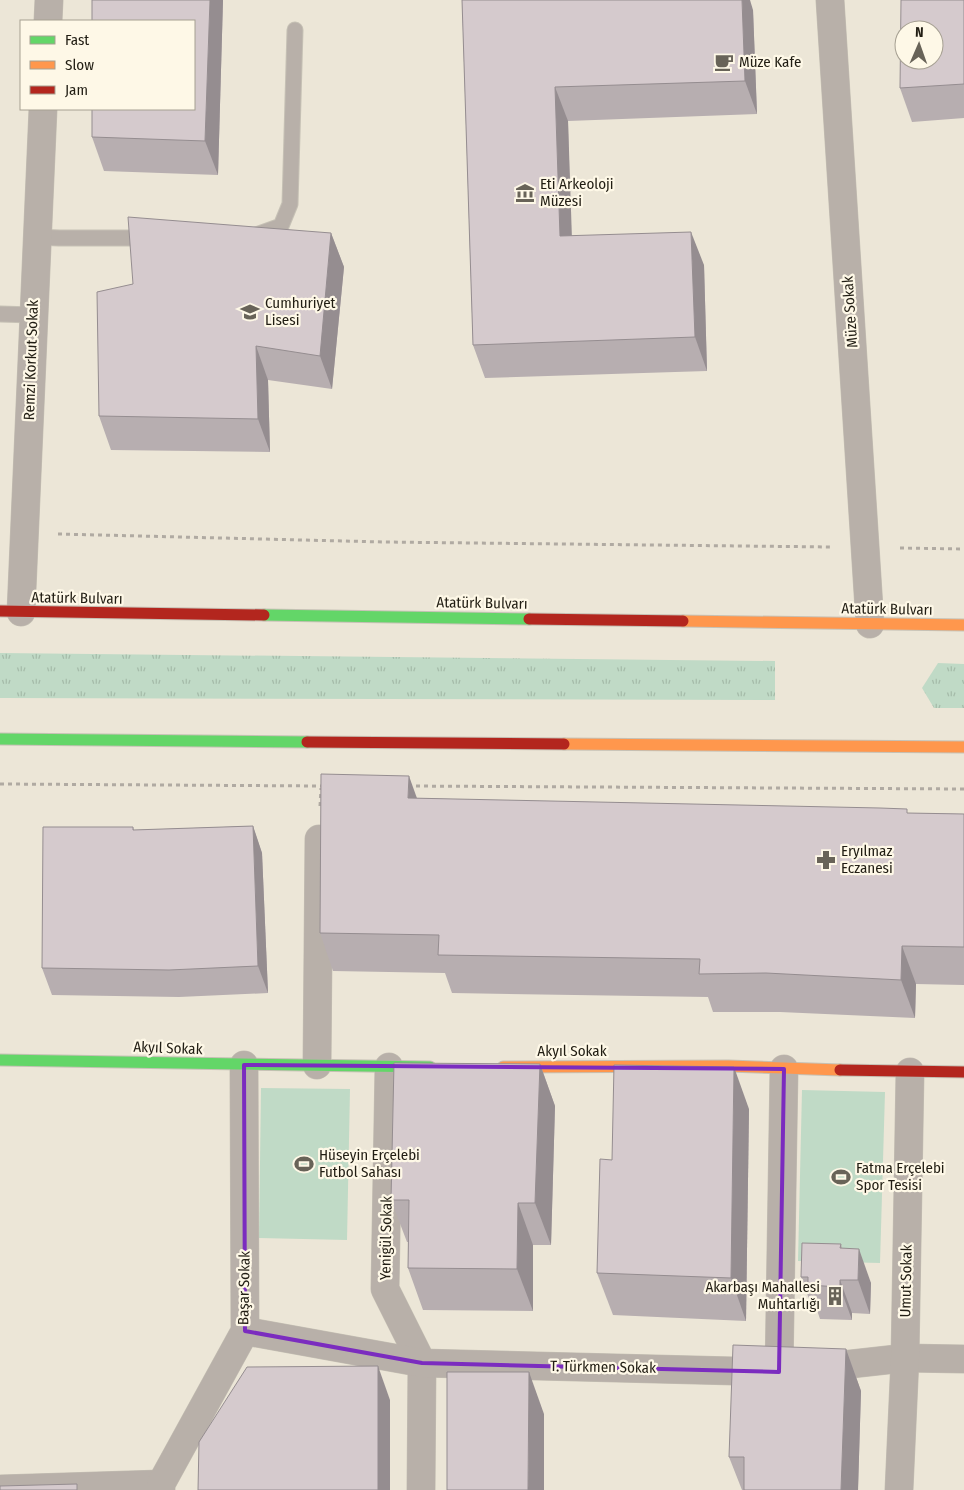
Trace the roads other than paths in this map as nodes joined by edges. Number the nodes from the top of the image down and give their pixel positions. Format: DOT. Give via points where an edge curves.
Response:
graph roads {
  1 [pos="49,0"];
  2 [pos="830,0"];
  3 [pos="48,20"];
  4 [pos="295,30"];
  5 [pos="43,110"];
  6 [pos="37,237"];
  7 [pos="241,237"];
  8 [pos="164,238"];
  9 [pos="0,314"];
  10 [pos="33,315"];
  11 [pos="11,612"];
  12 [pos="870,624"];
  13 [pos="964,625"];
  14 [pos="0,739"];
  15 [pos="964,747"];
  16 [pos="319,839"];
  17 [pos="0,1060"];
  18 [pos="244,1065"];
  19 [pos="317,1065"];
  20 [pos="389,1067"];
  21 [pos="439,1067"];
  22 [pos="489,1067"];
  23 [pos="784,1069"];
  24 [pos="910,1072"];
  25 [pos="964,1072"];
  26 [pos="245,1331"];
  27 [pos="905,1358"];
  28 [pos="964,1359"];
  29 [pos="422,1363"];
  30 [pos="779,1372"];
  31 [pos="161,1487"];
  32 [pos="0,1489"];
  33 [pos="421,1490"];
  34 [pos="899,1490"];
  1 -- 3 [label="street"];
  2 -- 12 [label="street, Müze Sokak"];
  4 -- 7 [label="lane" via="290,204 281,226"];
  5 -- 6 [label="street, Remzi Korkut Sokak"];
  6 -- 8 [label="lane"];
  6 -- 10 [label="street, Remzi Korkut Sokak"];
  9 -- 10 [label="lane"];
  10 -- 11 [label="street, Remzi Korkut Sokak" via="24,533"];
  11 -- 12 [label="main road, Atatürk Bulvarı"];
  12 -- 13 [label="main road, Atatürk Bulvarı"];
  14 -- 15 [label="main road"];
  16 -- 19 [label="street"];
  17 -- 18 [label="main road, Akyıl Sokak"];
  18 -- 19 [label="main road, Akyıl Sokak"];
  18 -- 26 [label="street, Başar Sokak"];
  19 -- 20 [label="main road, Akyıl Sokak"];
  20 -- 21 [label="main road, Akyıl Sokak"];
  20 -- 29 [label="street, Yenigül Sokak" via="385,1289"];
  22 -- 23 [label="main road, Akyıl Sokak" via="728,1066"];
  23 -- 24 [label="main road, Akyıl Sokak"];
  23 -- 30 [label="street"];
  24 -- 25 [label="main road, Akyıl Sokak"];
  24 -- 27 [label="street, Umut Sokak"];
  26 -- 29 [label="street, T. Türkmen Sokak"];
  26 -- 31 [label="street, Başar Sokak"];
  27 -- 28 [label="street, T. Türkmen Sokak"];
  27 -- 30 [label="street, T. Türkmen Sokak"];
  27 -- 34 [label="street, Umut Sokak"];
  29 -- 30 [label="street, T. Türkmen Sokak"];
  29 -- 33 [label="street, Yenigül Sokak"];
  31 -- 32 [label="street"];
}
